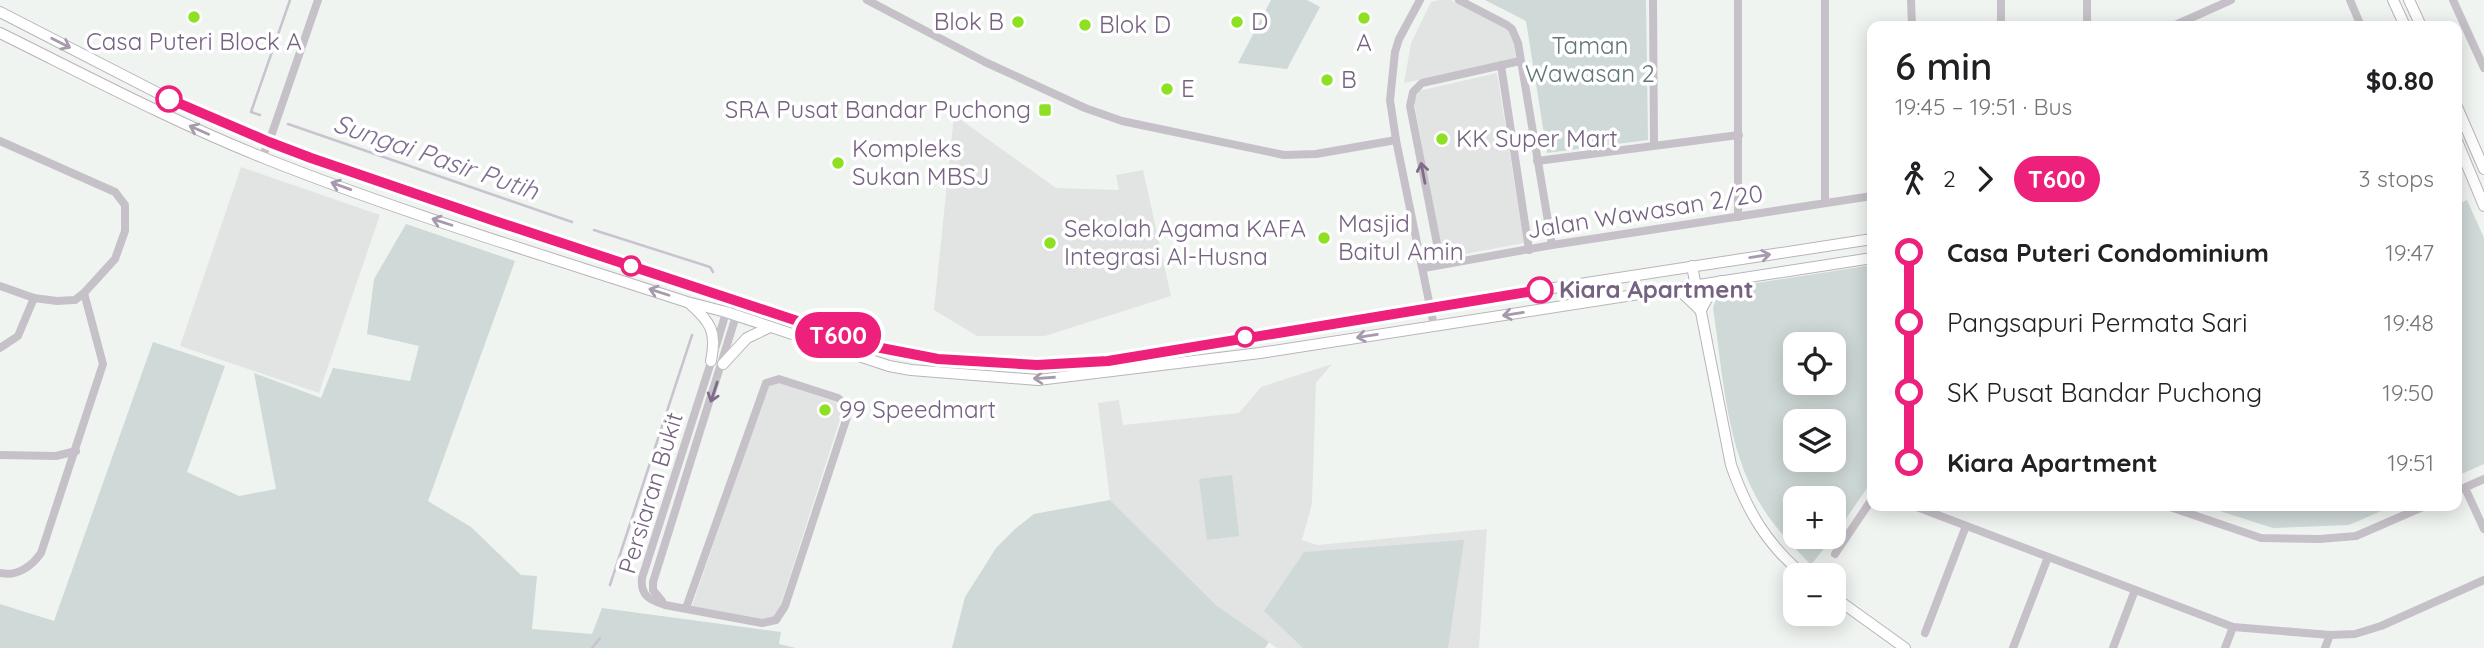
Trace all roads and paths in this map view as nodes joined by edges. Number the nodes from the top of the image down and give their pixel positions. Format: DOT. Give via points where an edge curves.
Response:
graph roads {
  1 [pos="318,0"];
  2 [pos="867,0"];
  3 [pos="1420,0"];
  4 [pos="1459,0"];
  5 [pos="1653,0"];
  6 [pos="1738,0"];
  7 [pos="1825,0"];
  8 [pos="1911,0"];
  9 [pos="2001,0"];
  10 [pos="2087,0"];
  11 [pos="2231,0"];
  12 [pos="2350,0"];
  13 [pos="2393,0"];
  14 [pos="2409,0"];
  15 [pos="2453,0"];
  16 [pos="0,12"];
  17 [pos="1912,21"];
  18 [pos="2001,21"];
  19 [pos="2087,21"];
  20 [pos="2183,21"];
  21 [pos="2359,21"];
  22 [pos="2401,21"];
  23 [pos="2419,21"];
  24 [pos="0,33"];
  25 [pos="1520,61"];
  26 [pos="1501,65"];
  27 [pos="2484,68"];
  28 [pos="2462,118"];
  29 [pos="1739,135"];
  30 [pos="1395,140"];
  31 [pos="0,141"];
  32 [pos="269,142"];
  33 [pos="1654,145"];
  34 [pos="2462,153"];
  35 [pos="262,157"];
  36 [pos="1537,161"];
  37 [pos="2484,169"];
  38 [pos="1867,197"];
  39 [pos="1825,202"];
  40 [pos="2484,206"];
  41 [pos="1738,217"];
  42 [pos="1867,240"];
  43 [pos="1552,245"];
  44 [pos="1529,250"];
  45 [pos="1867,259"];
  46 [pos="1441,264"];
  47 [pos="1692,266"];
  48 [pos="1424,268"];
  49 [pos="1721,281"];
  50 [pos="1696,285"];
  51 [pos="0,286"];
  52 [pos="1677,288"];
  53 [pos="84,293"];
  54 [pos="34,298"];
  55 [pos="735,301"];
  56 [pos="687,302"];
  57 [pos="1431,307"];
  58 [pos="1701,311"];
  59 [pos="732,314"];
  60 [pos="1434,326"];
  61 [pos="770,327"];
  62 [pos="0,348"];
  63 [pos="711,361"];
  64 [pos="723,364"];
  65 [pos="76,451"];
  66 [pos="0,455"];
  67 [pos="2484,479"];
  68 [pos="2462,489"];
  69 [pos="2462,491"];
  70 [pos="1867,506"];
  71 [pos="1927,511"];
  72 [pos="2181,511"];
  73 [pos="2414,511"];
  74 [pos="1966,526"];
  75 [pos="2484,529"];
  76 [pos="1835,554"];
  77 [pos="2048,557"];
  78 [pos="1788,563"];
  79 [pos="0,573"];
  80 [pos="2484,580"];
  81 [pos="2135,590"];
  82 [pos="673,606"];
  83 [pos="1846,606"];
  84 [pos="686,608"];
  85 [pos="2233,627"];
  86 [pos="1925,633"];
  87 [pos="2330,635"];
  88 [pos="1905,648"];
  89 [pos="2013,648"];
  90 [pos="2113,648"];
  91 [pos="2225,648"];
  92 [pos="2325,648"];
  1 -- 32 [label="street"];
  2 -- 30 [label="street" via="985,62 1122,121 1284,155"];
  3 -- 30 [label="street" via="1395,52 1391,100"];
  4 -- 25 [label="street" via="1512,29"];
  5 -- 33 [label="street"];
  6 -- 29 [label="street"];
  7 -- 39 [label="street"];
  8 -- 17 [label="street"];
  9 -- 18 [label="street"];
  10 -- 19 [label="street"];
  11 -- 20 [label="street"];
  12 -- 21 [label="street"];
  13 -- 22 [label="main road"];
  14 -- 23 [label="main road"];
  15 -- 27 [label="street"];
  16 -- 32 [label="main road, one-way" via="187,108"];
  35 -- 24 [label="main road, one-way"];
  25 -- 26 [label="street"];
  25 -- 36 [label="street"];
  26 -- 44 [label="street"];
  46 -- 26 [label="street, one-way" via="1410,99 1422,83"];
  28 -- 37 [label="main road"];
  29 -- 33 [label="street"];
  29 -- 41 [label="street"];
  30 -- 48 [label="street"];
  31 -- 53 [label="street" via="115,192 125,205 125,231 115,259"];
  32 -- 35 [label="street"];
  32 -- 55 [label="main road"];
  33 -- 36 [label="street"];
  34 -- 40 [label="main road"];
  56 -- 35 [label="main road, one-way" via="405,210"];
  36 -- 43 [label="street"];
  38 -- 39 [label="street, Jalan Wawasan 2/20"];
  39 -- 41 [label="street, Jalan Wawasan 2/20"];
  41 -- 43 [label="street, Jalan Wawasan 2/20"];
  47 -- 42 [label="main road, one-way"];
  43 -- 44 [label="street, Jalan Wawasan 2/20"];
  44 -- 46 [label="street, Jalan Wawasan 2/20"];
  45 -- 49 [label="main road"];
  46 -- 48 [label="street, Jalan Wawasan 2/20"];
  47 -- 50 [label="main road"];
  47 -- 57 [label="main road"];
  48 -- 57 [label="street"];
  49 -- 50 [label="main road"];
  49 -- 58 [label="main road"];
  50 -- 52 [label="main road"];
  50 -- 58 [label="main road"];
  51 -- 54 [label="street"];
  52 -- 58 [label="main road"];
  52 -- 60 [label="main road, one-way"];
  53 -- 54 [label="street" via="75,300 57,302"];
  53 -- 65 [label="street" via="103,364"];
  54 -- 62 [label="street" via="18,336"];
  55 -- 57 [label="main road" via="908,354 1037,365 1108,361"];
  55 -- 59 [label="street, Persiaran Bukit"];
  56 -- 59 [label="main road"];
  56 -- 63 [label="main road" via="706,319 715,337"];
  57 -- 60 [label="street"];
  58 -- 78 [label="main road" via="1731,465 1762,531"];
  59 -- 61 [label="main road"];
  59 -- 63 [label="street, Persiaran Bukit"];
  59 -- 64 [label="street, Persiaran Bukit"];
  60 -- 61 [label="main road, one-way" via="1038,380 889,366"];
  61 -- 64 [label="main road" via="747,338"];
  63 -- 82 [label="street, Persiaran Bukit" via="642,578 647,598"];
  64 -- 82 [label="street, Persiaran Bukit, one-way" via="653,582 656,597"];
  65 -- 66 [label="street" via="56,456"];
  65 -- 79 [label="street" via="41,553 32,566 8,575"];
  67 -- 68 [label="street"];
  69 -- 75 [label="street"];
  70 -- 76 [label="street"];
  71 -- 74 [label="street"];
  72 -- 73 [label="street" via="2261,538 2356,536"];
  74 -- 77 [label="street"];
  74 -- 86 [label="street"];
  77 -- 81 [label="street"];
  77 -- 89 [label="street"];
  80 -- 87 [label="street" via="2381,626"];
  81 -- 85 [label="street"];
  81 -- 90 [label="street"];
  82 -- 84 [label="street"];
  83 -- 88 [label="main road"];
  84 -- 84 [label="street" via="763,387 774,379 844,403 847,417 780,615 762,624"];
  85 -- 87 [label="street"];
  85 -- 91 [label="street"];
  87 -- 92 [label="street"];
}
